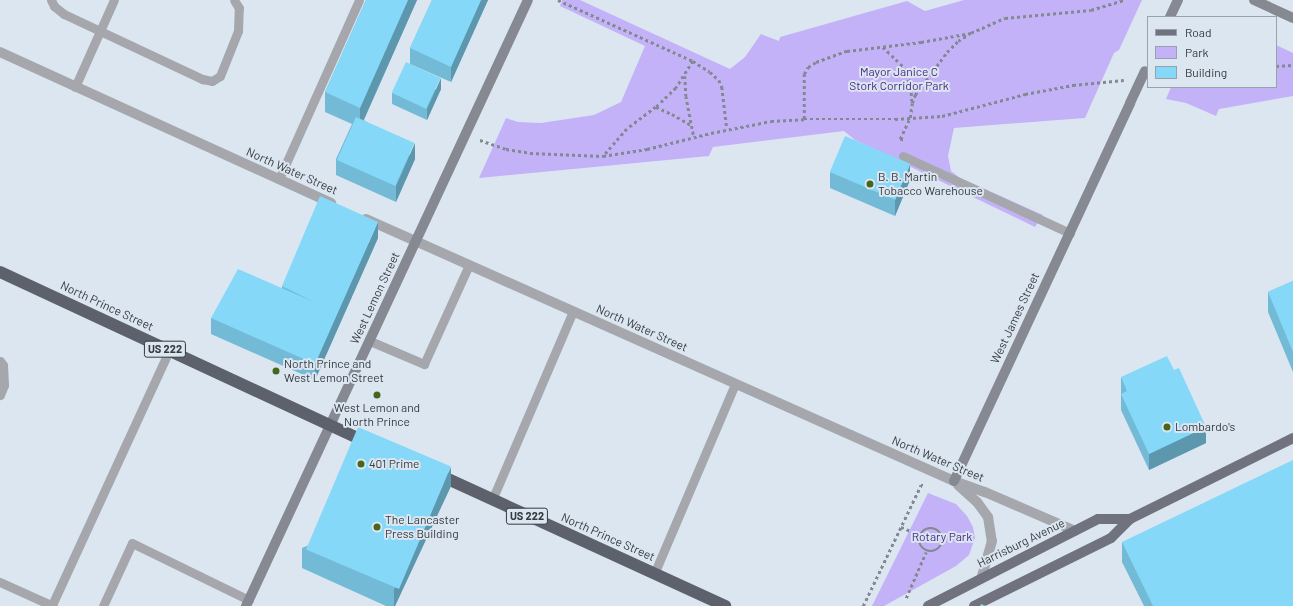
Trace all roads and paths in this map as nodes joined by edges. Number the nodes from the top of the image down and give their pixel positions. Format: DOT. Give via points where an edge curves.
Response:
graph roads {
  1 [pos="51,0"];
  2 [pos="114,0"];
  3 [pos="234,0"];
  4 [pos="359,0"];
  5 [pos="528,0"];
  6 [pos="558,0"];
  7 [pos="1124,0"];
  8 [pos="1178,0"];
  9 [pos="1254,0"];
  10 [pos="1170,16"];
  11 [pos="1293,18"];
  12 [pos="100,32"];
  13 [pos="972,33"];
  14 [pos="882,47"];
  15 [pos="0,52"];
  16 [pos="693,61"];
  17 [pos="1293,65"];
  18 [pos="1277,66"];
  19 [pos="1146,68"];
  20 [pos="685,75"];
  21 [pos="1126,80"];
  22 [pos="75,86"];
  23 [pos="912,103"];
  24 [pos="656,107"];
  25 [pos="910,118"];
  26 [pos="804,119"];
  27 [pos="692,125"];
  28 [pos="727,129"];
  29 [pos="465,135"];
  30 [pos="694,137"];
  31 [pos="603,156"];
  32 [pos="903,156"];
  33 [pos="279,179"];
  34 [pos="343,208"];
  35 [pos="357,214"];
  36 [pos="1070,233"];
  37 [pos="416,241"];
  38 [pos="469,265"];
  39 [pos="0,272"];
  40 [pos="573,311"];
  41 [pos="370,341"];
  42 [pos="169,351"];
  43 [pos="0,361"];
  44 [pos="736,384"];
  45 [pos="0,395"];
  46 [pos="330,425"];
  47 [pos="1293,438"];
  48 [pos="377,447"];
  49 [pos="427,470"];
  50 [pos="954,481"];
  51 [pos="921,486"];
  52 [pos="492,500"];
  53 [pos="1130,519"];
  54 [pos="901,527"];
  55 [pos="1075,531"];
  56 [pos="920,535"];
  57 [pos="926,552"];
  58 [pos="654,574"];
  59 [pos="982,577"];
  60 [pos="0,582"];
  61 [pos="906,598"];
  62 [pos="248,603"];
  63 [pos="53,606"];
  64 [pos="103,606"];
  65 [pos="725,606"];
  66 [pos="863,606"];
  67 [pos="928,606"];
  68 [pos="974,606"];
  1 -- 12 [label="lane" via="64,14"];
  2 -- 12 [label="lane"];
  3 -- 12 [label="lane" via="239,8 238,31 220,76 212,81 202,79"];
  4 -- 33 [label="lane"];
  5 -- 29 [label="street, West Lemon Street"];
  6 -- 16 [label="path"];
  7 -- 13 [label="path" via="1091,10 1005,18"];
  8 -- 10 [label="street"];
  9 -- 11 [label="street"];
  12 -- 22 [label="lane"];
  13 -- 14 [label="path"];
  13 -- 23 [label="path" via="958,41 947,52 924,81"];
  14 -- 23 [label="path" via="898,60 909,76"];
  14 -- 26 [label="path" via="847,51 808,67 804,74"];
  15 -- 22 [label="street, North Water Street"];
  16 -- 20 [label="path"];
  16 -- 28 [label="path" via="702,65 719,80"];
  17 -- 18 [label="path"];
  19 -- 36 [label="street, West James Street, bridge"];
  20 -- 24 [label="path" via="676,88"];
  20 -- 27 [label="path"];
  21 -- 25 [label="path" via="1073,85 1025,94 942,116"];
  22 -- 33 [label="street, North Water Street"];
  23 -- 25 [label="path"];
  24 -- 27 [label="path"];
  24 -- 31 [label="path" via="627,128"];
  25 -- 26 [label="path"];
  25 -- 32 [label="path" via="900,139 909,143"];
  26 -- 28 [label="path" via="771,121"];
  27 -- 30 [label="path"];
  28 -- 30 [label="path"];
  29 -- 31 [label="path" via="530,154"];
  29 -- 37 [label="street, West Lemon Street"];
  30 -- 31 [label="path" via="647,149"];
  32 -- 36 [label="lane"];
  33 -- 34 [label="street, North Water Street"];
  35 -- 37 [label="street, North Water Street"];
  36 -- 50 [label="street, West James Street"];
  37 -- 38 [label="street, North Water Street"];
  37 -- 41 [label="street, West Lemon Street"];
  38 -- 40 [label="street, North Water Street"];
  38 -- 41 [label="lane" via="424,364"];
  39 -- 42 [label="highway, North Prince Street / US 222"];
  40 -- 44 [label="street, North Water Street"];
  40 -- 52 [label="lane"];
  41 -- 46 [label="street, West Lemon Street"];
  42 -- 46 [label="highway, North Prince Street / US 222"];
  42 -- 63 [label="lane"];
  43 -- 45 [label="lane" via="3,365 4,385"];
  44 -- 50 [label="street, North Water Street"];
  44 -- 58 [label="lane"];
  46 -- 48 [label="highway, North Prince Street / US 222"];
  46 -- 62 [label="street, West Lemon Street"];
  47 -- 53 [label="main road, Harrisburg Avenue"];
  49 -- 52 [label="highway, North Prince Street / US 222"];
  50 -- 55 [label="street, North Water Street"];
  50 -- 59 [label="street" via="977,502 988,517 992,541"];
  51 -- 54 [label="path"];
  52 -- 58 [label="highway, North Prince Street / US 222"];
  53 -- 55 [label="main road, Harrisburg Avenue" via="1098,519"];
  53 -- 68 [label="main road, Harrisburg Avenue" via="1111,538"];
  54 -- 56 [label="path"];
  54 -- 66 [label="path"];
  55 -- 59 [label="main road, Harrisburg Avenue"];
  56 -- 57 [label="path" via="918,543"];
  56 -- 57 [label="path" via="925,529 934,528 942,536 941,548 934,552"];
  57 -- 61 [label="path"];
  58 -- 65 [label="highway, North Prince Street / US 222"];
  59 -- 67 [label="main road, Harrisburg Avenue"];
  60 -- 63 [label="lane"];
  62 -- 64 [label="lane" via="132,543"];
}
